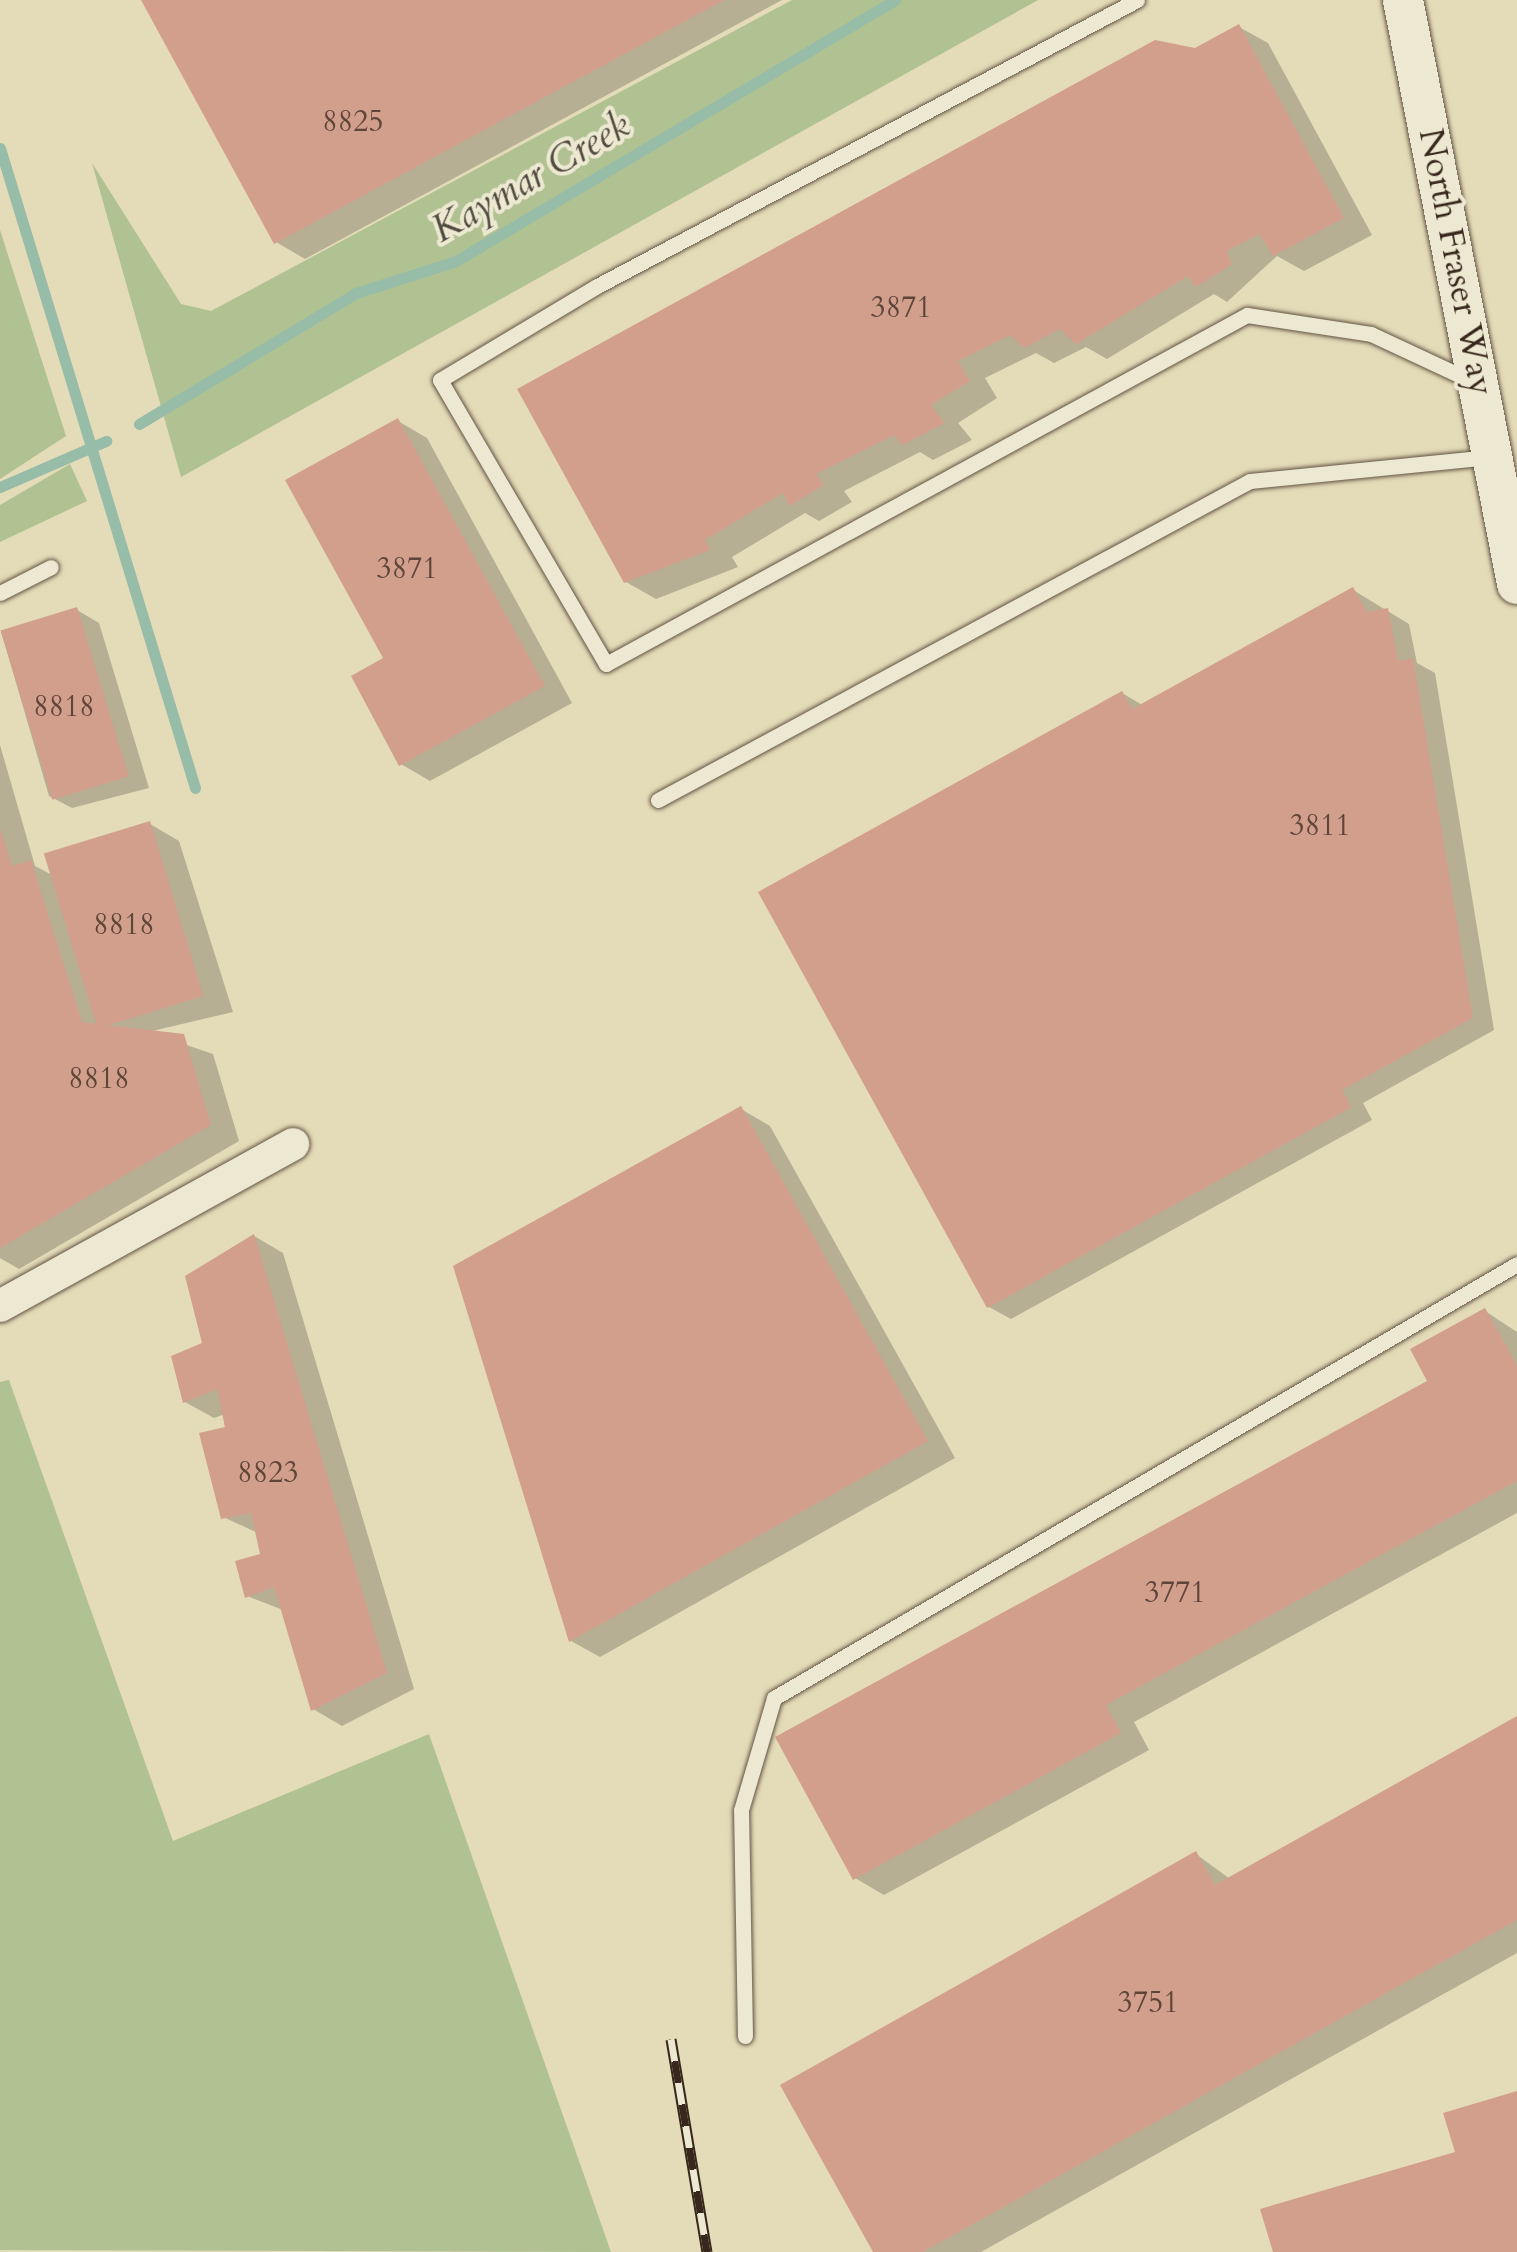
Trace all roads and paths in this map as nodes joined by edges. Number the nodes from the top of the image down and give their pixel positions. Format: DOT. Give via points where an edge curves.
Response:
graph roads {
  1 [pos="1136,0"];
  2 [pos="1403,0"];
  3 [pos="1480,385"];
  4 [pos="1494,457"];
  5 [pos="51,567"];
  6 [pos="1517,580"];
  7 [pos="0,593"];
  8 [pos="658,800"];
  9 [pos="292,1144"];
  10 [pos="1517,1264"];
  11 [pos="0,1306"];
  12 [pos="745,2036"];
  1 -- 3 [label="lane" via="598,286 440,380 606,664 1247,315 1371,334"];
  2 -- 3 [label="street, North Fraser Way"];
  3 -- 4 [label="street, North Fraser Way"];
  4 -- 6 [label="street, North Fraser Way"];
  4 -- 8 [label="lane" via="1250,481"];
  5 -- 7 [label="lane"];
  9 -- 11 [label="street"];
  10 -- 12 [label="lane" via="774,1698 740,1810"];
}
